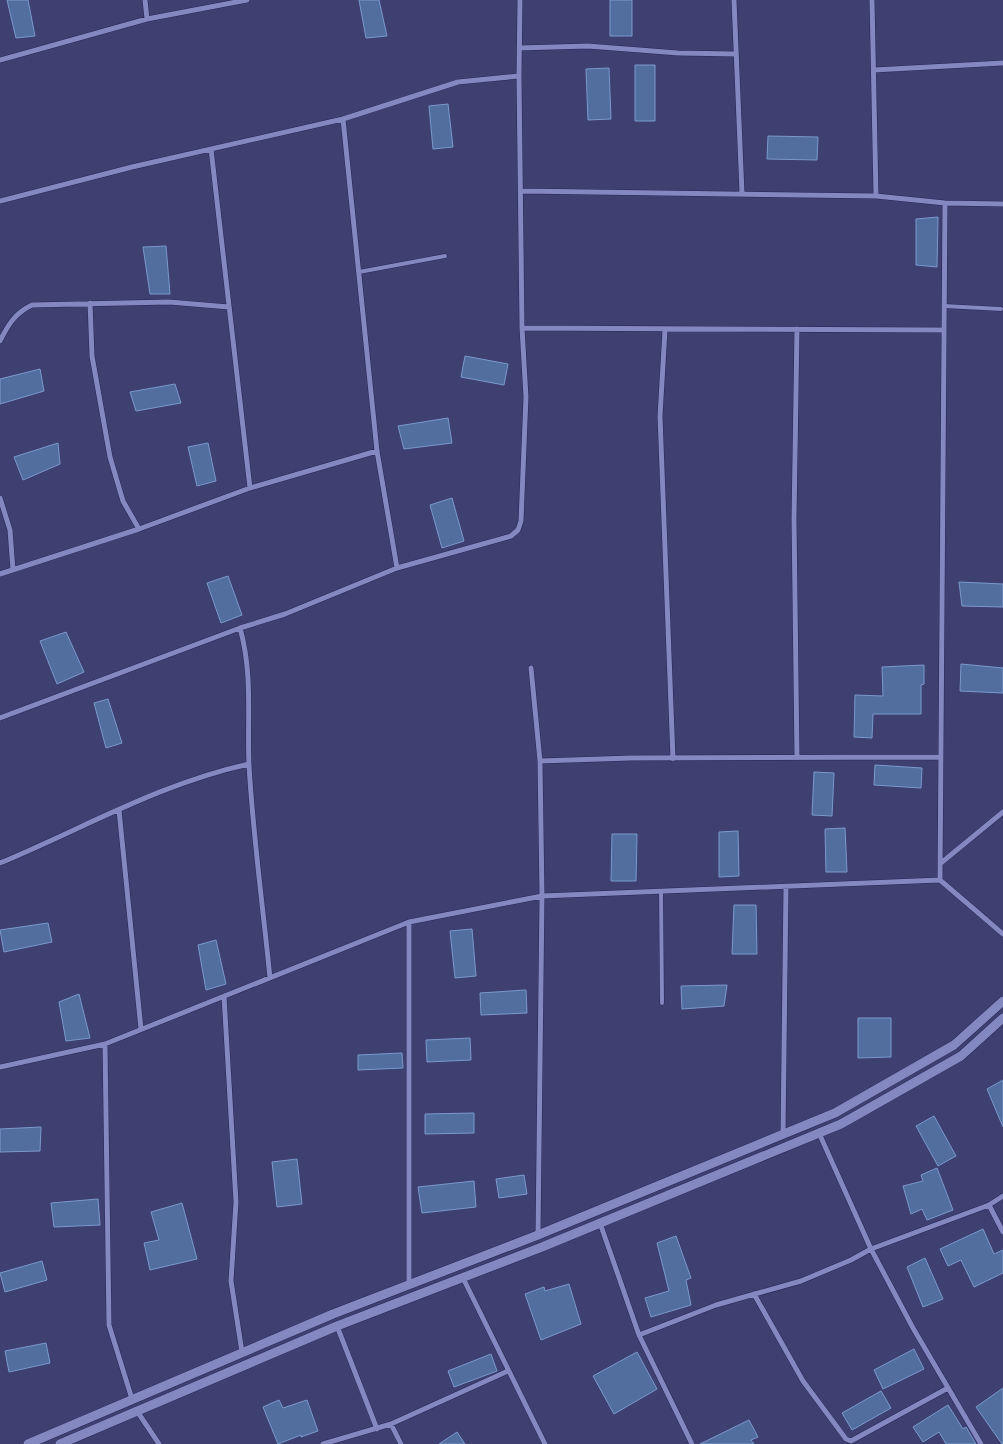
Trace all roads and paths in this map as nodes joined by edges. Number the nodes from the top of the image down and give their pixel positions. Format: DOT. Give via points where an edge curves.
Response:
graph roads {
  1 [pos="145,0"];
  2 [pos="247,0"];
  3 [pos="520,0"];
  4 [pos="734,0"];
  5 [pos="872,0"];
  6 [pos="147,19"];
  7 [pos="519,48"];
  8 [pos="735,54"];
  9 [pos="0,60"];
  10 [pos="1003,63"];
  11 [pos="874,70"];
  12 [pos="519,76"];
  13 [pos="344,119"];
  14 [pos="211,149"];
  15 [pos="522,191"];
  16 [pos="742,193"];
  17 [pos="876,196"];
  18 [pos="0,201"];
  19 [pos="945,203"];
  20 [pos="1003,204"];
  21 [pos="445,256"];
  22 [pos="359,272"];
  23 [pos="90,303"];
  24 [pos="944,306"];
  25 [pos="229,307"];
  26 [pos="1000,308"];
  27 [pos="522,328"];
  28 [pos="797,329"];
  29 [pos="665,330"];
  30 [pos="944,330"];
  31 [pos="0,340"];
  32 [pos="377,451"];
  33 [pos="250,488"];
  34 [pos="0,498"];
  35 [pos="139,529"];
  36 [pos="397,568"];
  37 [pos="13,570"];
  38 [pos="0,574"];
  39 [pos="240,628"];
  40 [pos="532,668"];
  41 [pos="0,718"];
  42 [pos="796,757"];
  43 [pos="941,757"];
  44 [pos="673,759"];
  45 [pos="540,761"];
  46 [pos="249,764"];
  47 [pos="119,810"];
  48 [pos="1003,812"];
  49 [pos="0,863"];
  50 [pos="940,863"];
  51 [pos="940,880"];
  52 [pos="786,886"];
  53 [pos="661,891"];
  54 [pos="542,896"];
  55 [pos="409,922"];
  56 [pos="1003,934"];
  57 [pos="270,978"];
  58 [pos="224,996"];
  59 [pos="1003,1001"];
  60 [pos="662,1003"];
  61 [pos="1003,1018"];
  62 [pos="141,1029"];
  63 [pos="105,1044"];
  64 [pos="0,1067"];
  65 [pos="819,1133"];
  66 [pos="783,1135"];
  67 [pos="1003,1196"];
  68 [pos="989,1205"];
  69 [pos="600,1223"];
  70 [pos="1003,1232"];
  71 [pos="538,1236"];
  72 [pos="871,1249"];
  73 [pos="464,1278"];
  74 [pos="410,1284"];
  75 [pos="754,1294"];
  76 [pos="337,1326"];
  77 [pos="639,1335"];
  78 [pos="242,1352"];
  79 [pos="508,1371"];
  80 [pos="948,1388"];
  81 [pos="132,1399"];
  82 [pos="137,1410"];
  83 [pos="392,1424"];
  84 [pos="377,1429"];
  85 [pos="28,1444"];
  86 [pos="60,1444"];
  87 [pos="159,1444"];
  88 [pos="323,1444"];
  89 [pos="400,1444"];
  90 [pos="545,1444"];
  91 [pos="692,1444"];
  92 [pos="981,1444"];
  1 -- 6 [label="street"];
  2 -- 6 [label="street"];
  3 -- 7 [label="street"];
  4 -- 8 [label="street"];
  5 -- 11 [label="street"];
  6 -- 9 [label="street"];
  7 -- 8 [label="street" via="588,46 678,54"];
  7 -- 12 [label="street"];
  8 -- 16 [label="street"];
  10 -- 11 [label="street"];
  11 -- 17 [label="street"];
  12 -- 13 [label="street" via="458,82"];
  12 -- 15 [label="street"];
  13 -- 14 [label="street"];
  13 -- 22 [label="street"];
  14 -- 18 [label="street"];
  14 -- 25 [label="street"];
  15 -- 16 [label="street"];
  15 -- 27 [label="street"];
  16 -- 17 [label="street"];
  17 -- 19 [label="street"];
  19 -- 20 [label="street"];
  19 -- 24 [label="street"];
  21 -- 22 [label="lane"];
  22 -- 32 [label="street"];
  23 -- 25 [label="street" via="169,302"];
  23 -- 31 [label="street" via="32,305 20,310"];
  23 -- 35 [label="street" via="92,356 110,457 123,501"];
  24 -- 26 [label="lane"];
  24 -- 30 [label="street"];
  25 -- 33 [label="street"];
  27 -- 29 [label="street"];
  27 -- 36 [label="street" via="526,397 518,530 511,536"];
  28 -- 29 [label="street"];
  28 -- 30 [label="street"];
  28 -- 42 [label="street" via="794,519"];
  29 -- 44 [label="street" via="660,416"];
  30 -- 43 [label="street"];
  32 -- 33 [label="street"];
  32 -- 36 [label="street"];
  33 -- 35 [label="street"];
  34 -- 37 [label="street" via="10,530"];
  35 -- 37 [label="street"];
  36 -- 39 [label="street" via="285,614"];
  37 -- 38 [label="street"];
  39 -- 41 [label="street"];
  39 -- 46 [label="street" via="250,686"];
  40 -- 45 [label="street"];
  42 -- 43 [label="street"];
  42 -- 44 [label="street"];
  43 -- 50 [label="street"];
  44 -- 45 [label="street"];
  45 -- 54 [label="street"];
  46 -- 47 [label="street" via="216,772"];
  46 -- 57 [label="street"];
  47 -- 49 [label="street"];
  47 -- 62 [label="street"];
  48 -- 50 [label="street"];
  50 -- 51 [label="street"];
  51 -- 52 [label="street"];
  51 -- 56 [label="street"];
  52 -- 53 [label="street"];
  52 -- 66 [label="street"];
  53 -- 54 [label="street"];
  53 -- 60 [label="lane"];
  54 -- 55 [label="street"];
  54 -- 71 [label="street"];
  55 -- 57 [label="street"];
  55 -- 74 [label="street"];
  57 -- 58 [label="street"];
  58 -- 62 [label="street"];
  58 -- 78 [label="street" via="236,1202 231,1281"];
  59 -- 66 [label="street" via="954,1045 835,1113"];
  61 -- 65 [label="street" via="961,1056 841,1124"];
  62 -- 63 [label="street"];
  63 -- 64 [label="street"];
  63 -- 81 [label="street" via="109,1325"];
  65 -- 69 [label="street"];
  65 -- 72 [label="street"];
  66 -- 71 [label="street"];
  67 -- 68 [label="street"];
  68 -- 70 [label="street"];
  68 -- 72 [label="street"];
  69 -- 73 [label="street"];
  69 -- 77 [label="street"];
  71 -- 74 [label="street"];
  72 -- 75 [label="street" via="801,1281"];
  72 -- 80 [label="street"];
  73 -- 76 [label="street"];
  73 -- 79 [label="street"];
  74 -- 78 [label="street"];
  75 -- 77 [label="street"];
  75 -- 80 [label="street" via="803,1381 846,1439 850,1440"];
  76 -- 82 [label="street"];
  76 -- 84 [label="street"];
  77 -- 91 [label="street"];
  78 -- 81 [label="street"];
  79 -- 83 [label="street"];
  79 -- 90 [label="street"];
  80 -- 92 [label="street"];
  81 -- 85 [label="street"];
  82 -- 86 [label="street"];
  82 -- 87 [label="street"];
  83 -- 84 [label="street"];
  83 -- 89 [label="street"];
  84 -- 88 [label="street"];
}
